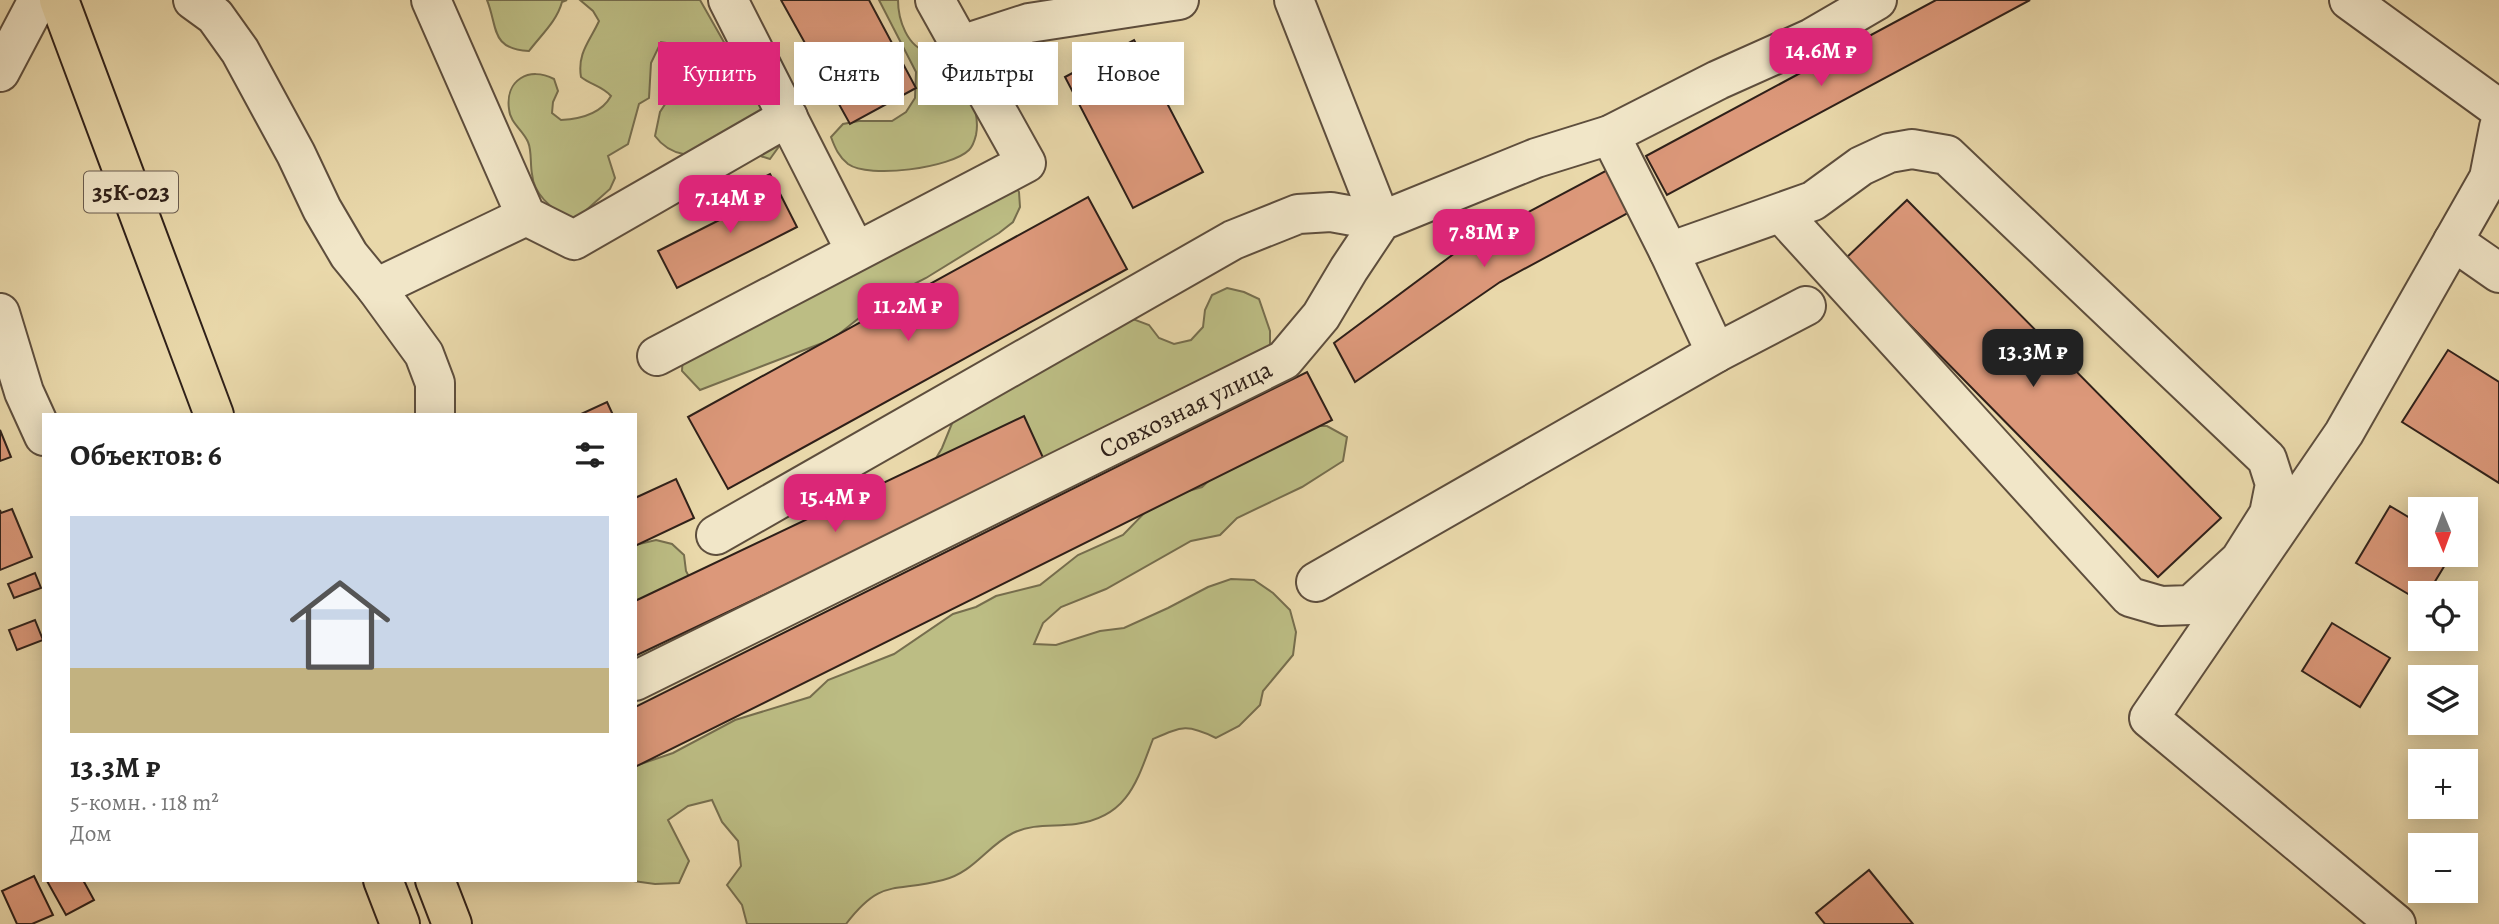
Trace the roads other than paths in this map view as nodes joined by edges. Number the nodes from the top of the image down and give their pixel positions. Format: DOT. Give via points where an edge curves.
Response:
graph roads {
  1 [pos="38,0"];
  2 [pos="59,0"];
  3 [pos="193,0"];
  4 [pos="431,0"];
  5 [pos="729,0"];
  6 [pos="936,0"];
  7 [pos="1179,0"];
  8 [pos="1294,0"];
  9 [pos="1877,0"];
  10 [pos="2349,0"];
  11 [pos="959,42"];
  12 [pos="970,42"];
  13 [pos="0,72"];
  14 [pos="994,105"];
  15 [pos="2499,108"];
  16 [pos="788,117"];
  17 [pos="2499,127"];
  18 [pos="1610,135"];
  19 [pos="1781,213"];
  20 [pos="526,216"];
  21 [pos="1381,221"];
  22 [pos="2453,241"];
  23 [pos="855,250"];
  24 [pos="1669,252"];
  25 [pos="2499,273"];
  26 [pos="376,288"];
  27 [pos="1806,306"];
  28 [pos="0,313"];
  29 [pos="1716,353"];
  30 [pos="657,356"];
  31 [pos="213,404"];
  32 [pos="435,413"];
  33 [pos="42,432"];
  34 [pos="716,535"];
  35 [pos="1316,582"];
  36 [pos="637,680"];
  37 [pos="384,882"];
  38 [pos="436,882"];
  39 [pos="400,924"];
  40 [pos="452,924"];
  41 [pos="2396,924"];
  1 -- 13 [label="street"];
  2 -- 31 [label="main road, 35К-023"];
  3 -- 26 [label="street" via="215,16 240,51 322,209 349,256"];
  4 -- 20 [label="street"];
  5 -- 16 [label="street"];
  6 -- 11 [label="street"];
  7 -- 12 [label="street" via="1029,23"];
  8 -- 21 [label="street"];
  9 -- 18 [label="street" via="1812,38"];
  10 -- 15 [label="street"];
  14 -- 23 [label="street" via="1026,163"];
  16 -- 20 [label="street" via="574,240"];
  16 -- 23 [label="street"];
  17 -- 22 [label="street" via="2489,178"];
  18 -- 21 [label="street" via="1536,158"];
  18 -- 24 [label="street"];
  19 -- 19 [label="street" via="1813,201 1861,166 1889,153 1912,149 1947,155 2267,459 2275,484 2269,514 2240,560 2191,605 2161,607 2130,597"];
  19 -- 24 [label="street"];
  20 -- 26 [label="street"];
  21 -- 34 [label="street" via="1331,212 1298,214 1233,240"];
  21 -- 36 [label="street, Совхозная улица" via="1321,316 1284,360"];
  22 -- 25 [label="street"];
  22 -- 41 [label="street" via="2344,433 2149,718"];
  23 -- 30 [label="street"];
  24 -- 29 [label="street"];
  26 -- 32 [label="street" via="424,354 435,383"];
  27 -- 29 [label="street"];
  28 -- 33 [label="street" via="23,392"];
  29 -- 35 [label="street"];
  37 -- 39 [label="main road"];
  38 -- 40 [label="main road"];
}
